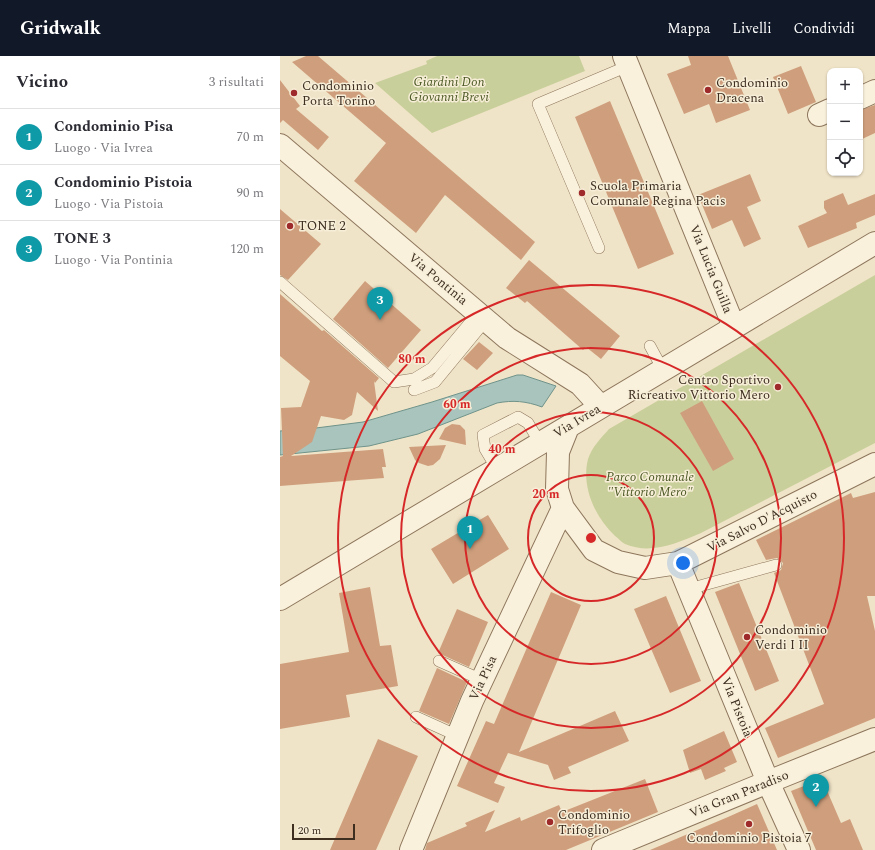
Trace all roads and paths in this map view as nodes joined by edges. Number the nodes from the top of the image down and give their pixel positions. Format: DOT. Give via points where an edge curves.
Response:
graph roads {
  1 [pos="626,61"];
  2 [pos="875,91"];
  3 [pos="863,97"];
  4 [pos="280,144"];
  5 [pos="875,243"];
  6 [pos="599,248"];
  7 [pos="280,282"];
  8 [pos="482,317"];
  9 [pos="734,327"];
  10 [pos="650,346"];
  11 [pos="663,370"];
  12 [pos="414,390"];
  13 [pos="601,407"];
  14 [pos="568,427"];
  15 [pos="540,443"];
  16 [pos="875,464"];
  17 [pos="497,469"];
  18 [pos="563,508"];
  19 [pos="678,563"];
  20 [pos="776,565"];
  21 [pos="689,589"];
  22 [pos="280,598"];
  23 [pos="439,661"];
  24 [pos="482,680"];
  25 [pos="416,717"];
  26 [pos="458,736"];
  27 [pos="875,739"];
  28 [pos="768,782"];
  29 [pos="411,850"];
  30 [pos="603,850"];
  31 [pos="800,850"];
  1 -- 6 [label="lane" via="538,104"];
  1 -- 9 [label="street, Via Lucia Guilla"];
  2 -- 3 [label="street"];
  4 -- 8 [label="street, Via Pontinia"];
  5 -- 9 [label="street, Via Ivrea"];
  7 -- 8 [label="lane" via="394,382 414,379 432,368"];
  8 -- 12 [label="lane" via="435,382"];
  8 -- 13 [label="street, Via Pontinia" via="507,338 580,384"];
  9 -- 11 [label="street, Via Ivrea"];
  10 -- 11 [label="lane"];
  11 -- 13 [label="street, Via Ivrea"];
  13 -- 14 [label="street, Via Ivrea"];
  14 -- 15 [label="street, Via Ivrea"];
  14 -- 18 [label="street, Via Salvo D'Acquisto" via="558,452 557,489"];
  15 -- 17 [label="street, Via Ivrea"];
  15 -- 17 [label="lane" via="528,423 518,417 483,435 485,449"];
  16 -- 19 [label="street, Via Salvo D'Acquisto"];
  17 -- 22 [label="street, Via Ivrea"];
  18 -- 19 [label="street, Via Salvo D'Acquisto" via="594,550 618,562 645,568"];
  18 -- 24 [label="street, Via Pisa"];
  19 -- 21 [label="street, Via Pistoia"];
  20 -- 21 [label="lane"];
  21 -- 28 [label="street, Via Pistoia"];
  23 -- 24 [label="lane"];
  24 -- 26 [label="street, Via Pisa"];
  25 -- 26 [label="lane"];
  26 -- 29 [label="street, Via Pisa"];
  27 -- 28 [label="street, Via Gran Paradiso"];
  28 -- 30 [label="street, Via Gran Paradiso"];
  28 -- 31 [label="street, Via Pistoia"];
}
